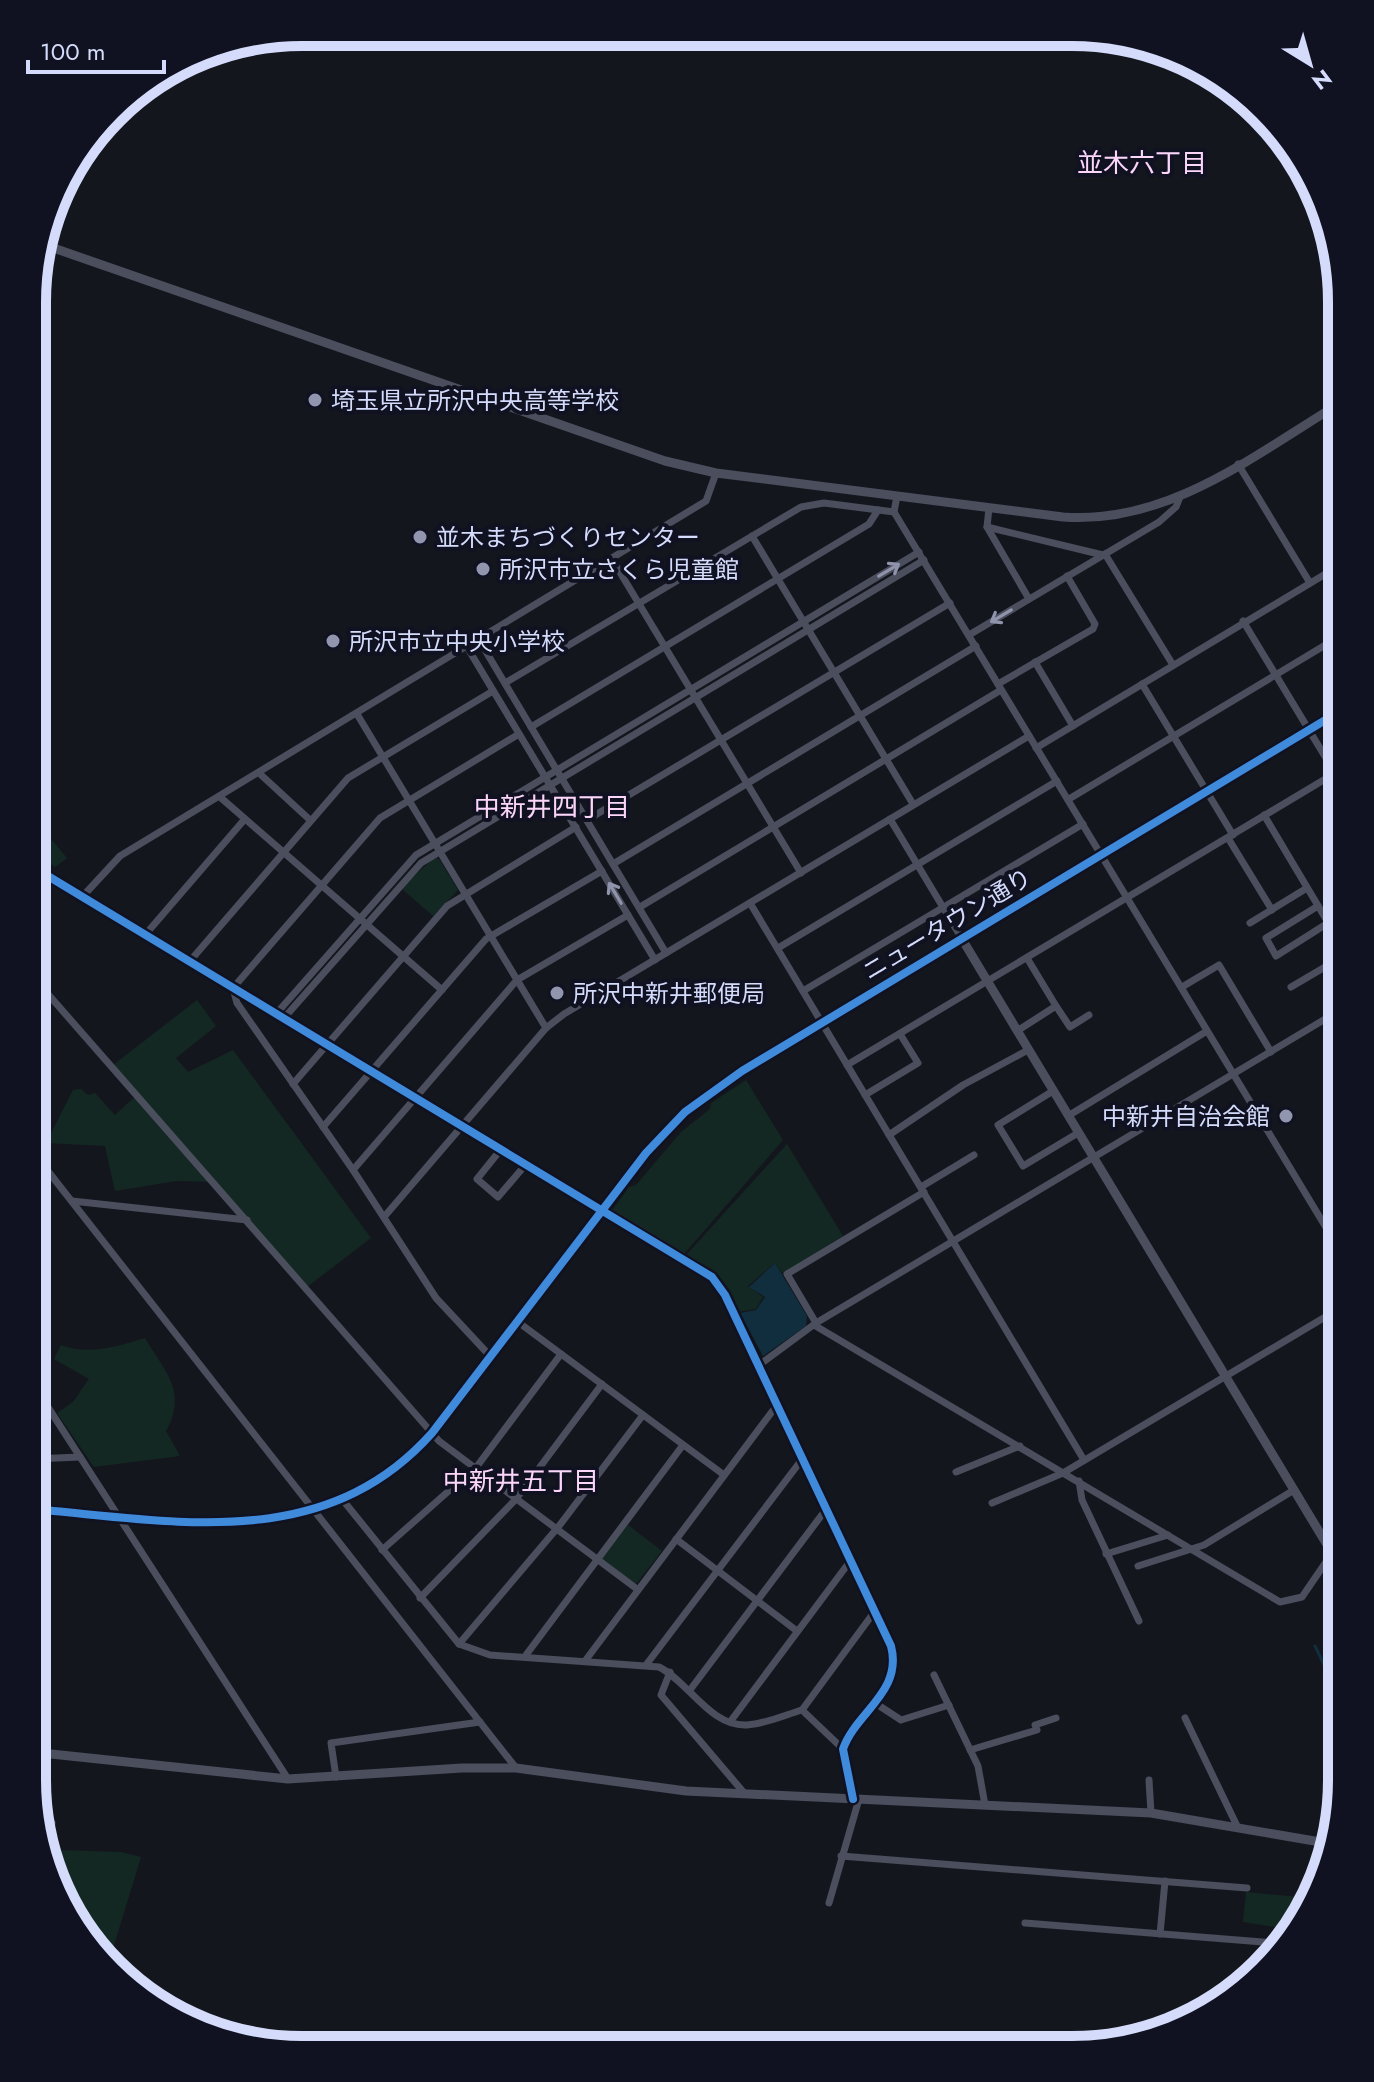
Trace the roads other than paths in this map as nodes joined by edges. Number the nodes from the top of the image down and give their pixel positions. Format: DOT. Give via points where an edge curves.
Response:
graph roads {
  1 [pos="53,248"];
  2 [pos="1328,410"];
  3 [pos="1238,464"];
  4 [pos="716,473"];
  5 [pos="897,496"];
  6 [pos="1180,497"];
  7 [pos="989,508"];
  8 [pos="878,510"];
  9 [pos="894,512"];
  10 [pos="987,527"];
  11 [pos="752,536"];
  12 [pos="919,552"];
  13 [pos="1104,554"];
  14 [pos="612,559"];
  15 [pos="924,560"];
  16 [pos="1328,572"];
  17 [pos="1067,576"];
  18 [pos="778,579"];
  19 [pos="1310,583"];
  20 [pos="1029,599"];
  21 [pos="639,603"];
  22 [pos="950,603"];
  23 [pos="1243,621"];
  24 [pos="807,626"];
  25 [pos="969,635"];
  26 [pos="479,640"];
  27 [pos="1328,643"];
  28 [pos="976,646"];
  29 [pos="467,647"];
  30 [pos="665,647"];
  31 [pos="1035,662"];
  32 [pos="1173,665"];
  33 [pos="835,672"];
  34 [pos="1275,675"];
  35 [pos="505,683"];
  36 [pos="1142,684"];
  37 [pos="1000,687"];
  38 [pos="493,691"];
  39 [pos="693,693"];
  40 [pos="357,714"];
  41 [pos="860,715"];
  42 [pos="1328,719"];
  43 [pos="1073,726"];
  44 [pos="531,727"];
  45 [pos="1309,730"];
  46 [pos="519,734"];
  47 [pos="1029,736"];
  48 [pos="1172,736"];
  49 [pos="721,740"];
  50 [pos="1036,748"];
  51 [pos="1328,756"];
  52 [pos="383,757"];
  53 [pos="885,759"];
  54 [pos="259,773"];
  55 [pos="559,774"];
  56 [pos="1328,777"];
  57 [pos="548,780"];
  58 [pos="1057,781"];
  59 [pos="747,784"];
  60 [pos="1206,791"];
  61 [pos="220,797"];
  62 [pos="1069,799"];
  63 [pos="409,800"];
  64 [pos="913,804"];
  65 [pos="1264,815"];
  66 [pos="890,819"];
  67 [pos="244,820"];
  68 [pos="310,820"];
  69 [pos="587,820"];
  70 [pos="1083,824"];
  71 [pos="576,827"];
  72 [pos="773,827"];
  73 [pos="1230,836"];
  74 [pos="437,847"];
  75 [pos="282,853"];
  76 [pos="1101,854"];
  77 [pos="613,864"];
  78 [pos="917,864"];
  79 [pos="602,871"];
  80 [pos="801,873"];
  81 [pos="46,875"];
  82 [pos="52,878"];
  83 [pos="46,881"];
  84 [pos="321,885"];
  85 [pos="1307,888"];
  86 [pos="464,893"];
  87 [pos="83,896"];
  88 [pos="1127,898"];
  89 [pos="750,903"];
  90 [pos="1318,906"];
  91 [pos="640,907"];
  92 [pos="943,908"];
  93 [pos="1272,910"];
  94 [pos="628,915"];
  95 [pos="362,921"];
  96 [pos="1250,923"];
  97 [pos="1328,923"];
  98 [pos="145,935"];
  99 [pos="491,937"];
  100 [pos="962,939"];
  101 [pos="778,948"];
  102 [pos="666,953"];
  103 [pos="404,957"];
  104 [pos="1027,958"];
  105 [pos="655,960"];
  106 [pos="190,961"];
  107 [pos="1328,965"];
  108 [pos="517,980"];
  109 [pos="987,981"];
  110 [pos="1182,987"];
  111 [pos="1291,987"];
  112 [pos="233,988"];
  113 [pos="442,990"];
  114 [pos="803,991"];
  115 [pos="46,992"];
  116 [pos="1056,1006"];
  117 [pos="1089,1015"];
  118 [pos="280,1016"];
  119 [pos="1328,1018"];
  120 [pos="822,1023"];
  121 [pos="546,1028"];
  122 [pos="1017,1031"];
  123 [pos="1207,1031"];
  124 [pos="900,1034"];
  125 [pos="327,1045"];
  126 [pos="1028,1050"];
  127 [pos="1271,1052"];
  128 [pos="847,1065"];
  129 [pos="372,1070"];
  130 [pos="1234,1074"];
  131 [pos="293,1084"];
  132 [pos="1053,1091"];
  133 [pos="865,1095"];
  134 [pos="416,1097"];
  135 [pos="1068,1116"];
  136 [pos="462,1125"];
  137 [pos="323,1127"];
  138 [pos="1078,1133"];
  139 [pos="889,1135"];
  140 [pos="502,1148"];
  141 [pos="974,1155"];
  142 [pos="1093,1158"];
  143 [pos="527,1163"];
  144 [pos="46,1168"];
  145 [pos="353,1170"];
  146 [pos="922,1190"];
  147 [pos="72,1201"];
  148 [pos="602,1208"];
  149 [pos="384,1217"];
  150 [pos="247,1220"];
  151 [pos="1327,1230"];
  152 [pos="954,1242"];
  153 [pos="1327,1316"];
  154 [pos="518,1322"];
  155 [pos="815,1324"];
  156 [pos="561,1354"];
  157 [pos="491,1357"];
  158 [pos="759,1365"];
  159 [pos="1225,1376"];
  160 [pos="602,1384"];
  161 [pos="46,1405"];
  162 [pos="777,1405"];
  163 [pos="48,1408"];
  164 [pos="643,1415"];
  165 [pos="432,1433"];
  166 [pos="683,1445"];
  167 [pos="1020,1446"];
  168 [pos="80,1457"];
  169 [pos="46,1458"];
  170 [pos="803,1458"];
  171 [pos="1084,1460"];
  172 [pos="475,1468"];
  173 [pos="956,1472"];
  174 [pos="1063,1473"];
  175 [pos="724,1475"];
  176 [pos="1079,1481"];
  177 [pos="1294,1490"];
  178 [pos="342,1499"];
  179 [pos="516,1499"];
  180 [pos="992,1503"];
  181 [pos="827,1508"];
  182 [pos="46,1510"];
  183 [pos="313,1511"];
  184 [pos="116,1516"];
  185 [pos="556,1529"];
  186 [pos="1168,1535"];
  187 [pos="676,1539"];
  188 [pos="1327,1545"];
  189 [pos="382,1550"];
  190 [pos="1194,1550"];
  191 [pos="1106,1554"];
  192 [pos="597,1560"];
  193 [pos="851,1560"];
  194 [pos="1327,1560"];
  195 [pos="1138,1566"];
  196 [pos="717,1570"];
  197 [pos="637,1589"];
  198 [pos="420,1598"];
  199 [pos="757,1600"];
  200 [pos="875,1611"];
  201 [pos="1139,1621"];
  202 [pos="797,1631"];
  203 [pos="459,1644"];
  204 [pos="526,1655"];
  205 [pos="585,1661"];
  206 [pos="646,1665"];
  207 [pos="670,1672"];
  208 [pos="934,1675"];
  209 [pos="690,1690"];
  210 [pos="875,1703"];
  211 [pos="949,1705"];
  212 [pos="802,1710"];
  213 [pos="1056,1718"];
  214 [pos="1185,1718"];
  215 [pos="480,1722"];
  216 [pos="730,1722"];
  217 [pos="46,1748"];
  218 [pos="843,1749"];
  219 [pos="970,1750"];
  220 [pos="46,1754"];
  221 [pos="49,1754"];
  222 [pos="516,1768"];
  223 [pos="336,1777"];
  224 [pos="288,1779"];
  225 [pos="1149,1780"];
  226 [pos="745,1794"];
  227 [pos="856,1799"];
  228 [pos="985,1805"];
  229 [pos="1151,1813"];
  230 [pos="52,1823"];
  231 [pos="51,1828"];
  232 [pos="1238,1828"];
  233 [pos="1320,1842"];
  234 [pos="841,1856"];
  235 [pos="1165,1881"];
  236 [pos="1247,1888"];
  237 [pos="829,1903"];
  238 [pos="1025,1923"];
  239 [pos="1160,1934"];
  240 [pos="1269,1943"];
  1 -- 4 [label="street" via="585,435"];
  2 -- 3 [label="street"];
  3 -- 6 [label="street"];
  3 -- 19 [label="street"];
  4 -- 5 [label="street"];
  4 -- 14 [label="street" via="706,501"];
  5 -- 7 [label="street"];
  5 -- 9 [label="street"];
  6 -- 7 [label="street" via="1130,515 1099,519"];
  6 -- 13 [label="street" via="1159,522"];
  7 -- 10 [label="street"];
  8 -- 9 [label="street"];
  8 -- 11 [label="street" via="809,504"];
  8 -- 18 [label="street" via="869,524"];
  9 -- 12 [label="street"];
  10 -- 13 [label="street"];
  10 -- 20 [label="street"];
  11 -- 18 [label="street"];
  11 -- 21 [label="street"];
  12 -- 15 [label="street"];
  24 -- 12 [label="street, one-way"];
  13 -- 17 [label="street"];
  13 -- 32 [label="street"];
  14 -- 21 [label="street"];
  14 -- 26 [label="street"];
  15 -- 22 [label="street"];
  15 -- 24 [label="street"];
  16 -- 19 [label="street"];
  17 -- 20 [label="street"];
  17 -- 31 [label="street" via="1095,624"];
  18 -- 24 [label="street"];
  18 -- 30 [label="street"];
  19 -- 23 [label="street"];
  20 -- 25 [label="street, one-way"];
  21 -- 30 [label="street"];
  21 -- 35 [label="street"];
  22 -- 25 [label="street"];
  22 -- 33 [label="street"];
  23 -- 32 [label="street"];
  23 -- 34 [label="street"];
  24 -- 33 [label="street"];
  24 -- 39 [label="street"];
  25 -- 28 [label="street"];
  26 -- 29 [label="street"];
  26 -- 35 [label="street"];
  27 -- 34 [label="street"];
  28 -- 37 [label="street"];
  28 -- 41 [label="street"];
  29 -- 38 [label="street"];
  29 -- 40 [label="street"];
  30 -- 39 [label="street"];
  30 -- 44 [label="street"];
  31 -- 37 [label="street"];
  31 -- 43 [label="street"];
  32 -- 36 [label="street"];
  33 -- 41 [label="street"];
  33 -- 49 [label="street"];
  34 -- 45 [label="street"];
  34 -- 48 [label="street"];
  35 -- 44 [label="street"];
  36 -- 43 [label="street"];
  36 -- 48 [label="street"];
  37 -- 47 [label="street"];
  37 -- 53 [label="street"];
  38 -- 46 [label="street"];
  38 -- 52 [label="street"];
  39 -- 49 [label="street"];
  39 -- 55 [label="street"];
  40 -- 52 [label="street"];
  40 -- 54 [label="street"];
  41 -- 53 [label="street"];
  41 -- 59 [label="street"];
  42 -- 45 [label="street, ニュータウン通り"];
  43 -- 50 [label="street"];
  44 -- 55 [label="street"];
  45 -- 51 [label="street"];
  45 -- 60 [label="street, ニュータウン通り"];
  46 -- 57 [label="street"];
  46 -- 63 [label="street"];
  47 -- 50 [label="street"];
  47 -- 64 [label="street"];
  48 -- 60 [label="street"];
  48 -- 62 [label="street"];
  49 -- 59 [label="street"];
  49 -- 69 [label="street"];
  50 -- 58 [label="street"];
  52 -- 63 [label="street"];
  52 -- 68 [label="street" via="348,778"];
  53 -- 64 [label="street"];
  53 -- 72 [label="street"];
  54 -- 61 [label="street"];
  54 -- 68 [label="street"];
  55 -- 57 [label="street"];
  55 -- 69 [label="street"];
  56 -- 65 [label="street"];
  57 -- 71 [label="street"];
  57 -- 74 [label="street"];
  58 -- 62 [label="street"];
  58 -- 78 [label="street"];
  59 -- 72 [label="street"];
  59 -- 77 [label="street"];
  60 -- 73 [label="street"];
  60 -- 76 [label="street, ニュータウン通り"];
  61 -- 67 [label="street"];
  61 -- 87 [label="street" via="120,856"];
  62 -- 70 [label="street"];
  63 -- 74 [label="street"];
  63 -- 84 [label="street" via="380,818"];
  64 -- 66 [label="street"];
  65 -- 73 [label="street"];
  65 -- 85 [label="street"];
  66 -- 78 [label="street"];
  66 -- 80 [label="street"];
  67 -- 75 [label="street"];
  67 -- 98 [label="street"];
  68 -- 75 [label="street"];
  69 -- 77 [label="street"];
  70 -- 76 [label="street"];
  70 -- 92 [label="street"];
  71 -- 79 [label="street"];
  71 -- 86 [label="street"];
  72 -- 80 [label="street"];
  72 -- 91 [label="street"];
  73 -- 88 [label="street"];
  73 -- 93 [label="street"];
  74 -- 86 [label="street"];
  74 -- 95 [label="street"];
  75 -- 84 [label="street"];
  75 -- 106 [label="street"];
  76 -- 88 [label="street"];
  76 -- 100 [label="street, ニュータウン通り"];
  77 -- 91 [label="street"];
  78 -- 92 [label="street"];
  78 -- 101 [label="street"];
  94 -- 79 [label="street, one-way"];
  79 -- 99 [label="street"];
  80 -- 89 [label="street"];
  81 -- 82 [label="street"];
  82 -- 83 [label="street"];
  82 -- 87 [label="street"];
  84 -- 95 [label="street"];
  84 -- 112 [label="street"];
  85 -- 90 [label="street"];
  85 -- 93 [label="street"];
  86 -- 99 [label="street"];
  86 -- 103 [label="street"];
  87 -- 98 [label="street"];
  88 -- 104 [label="street"];
  88 -- 110 [label="street"];
  89 -- 101 [label="street"];
  89 -- 102 [label="street"];
  90 -- 97 [label="street"];
  90 -- 97 [label="street" via="1266,938 1276,956"];
  91 -- 102 [label="street"];
  92 -- 100 [label="street"];
  92 -- 114 [label="street"];
  93 -- 96 [label="street"];
  94 -- 105 [label="street"];
  94 -- 108 [label="street"];
  95 -- 103 [label="street"];
  95 -- 118 [label="street"];
  98 -- 106 [label="street"];
  99 -- 108 [label="street"];
  99 -- 113 [label="street"];
  100 -- 109 [label="street"];
  100 -- 120 [label="street, ニュータウン通り"];
  101 -- 114 [label="street"];
  102 -- 105 [label="street"];
  103 -- 113 [label="street"];
  103 -- 125 [label="street"];
  104 -- 109 [label="street"];
  104 -- 116 [label="street"];
  105 -- 121 [label="street"];
  106 -- 112 [label="street"];
  107 -- 111 [label="street"];
  108 -- 121 [label="street"];
  108 -- 134 [label="street"];
  109 -- 122 [label="street"];
  109 -- 124 [label="street"];
  110 -- 123 [label="street"];
  110 -- 127 [label="street" via="1219,965"];
  112 -- 118 [label="street"];
  112 -- 131 [label="street" via="237,1003"];
  113 -- 129 [label="street"];
  114 -- 120 [label="street"];
  115 -- 150 [label="street"];
  116 -- 117 [label="street" via="1070,1027"];
  116 -- 122 [label="street"];
  118 -- 125 [label="street"];
  119 -- 127 [label="street"];
  120 -- 128 [label="street"];
  120 -- 148 [label="street, ニュータウン通り" via="685,1112"];
  121 -- 136 [label="street"];
  122 -- 126 [label="street"];
  123 -- 130 [label="street"];
  123 -- 135 [label="street"];
  124 -- 128 [label="street"];
  124 -- 133 [label="street" via="918,1063"];
  125 -- 129 [label="street"];
  125 -- 131 [label="street"];
  126 -- 132 [label="street"];
  126 -- 139 [label="street" via="963,1085"];
  127 -- 130 [label="street"];
  128 -- 133 [label="street"];
  129 -- 134 [label="street"];
  129 -- 137 [label="street"];
  130 -- 142 [label="street"];
  130 -- 151 [label="street"];
  131 -- 137 [label="street"];
  132 -- 135 [label="street"];
  132 -- 138 [label="street" via="998,1125 1023,1166"];
  133 -- 139 [label="street"];
  134 -- 136 [label="street"];
  134 -- 145 [label="street"];
  135 -- 138 [label="street"];
  136 -- 140 [label="street"];
  136 -- 149 [label="street"];
  137 -- 145 [label="street"];
  138 -- 142 [label="street"];
  139 -- 146 [label="street"];
  140 -- 143 [label="street"];
  140 -- 143 [label="street" via="477,1179 498,1197"];
  141 -- 146 [label="street"];
  142 -- 152 [label="street"];
  142 -- 159 [label="street"];
  143 -- 148 [label="street"];
  144 -- 147 [label="street"];
  145 -- 149 [label="street"];
  146 -- 152 [label="street"];
  146 -- 155 [label="street" via="787,1274"];
  147 -- 150 [label="street"];
  147 -- 183 [label="street"];
  148 -- 154 [label="street, ニュータウン通り"];
  148 -- 158 [label="street" via="712,1277"];
  149 -- 157 [label="street" via="436,1298"];
  150 -- 165 [label="street"];
  152 -- 155 [label="street"];
  152 -- 171 [label="street"];
  153 -- 159 [label="street"];
  154 -- 156 [label="street"];
  154 -- 157 [label="street, ニュータウン通り"];
  155 -- 158 [label="street"];
  155 -- 167 [label="street"];
  156 -- 160 [label="street"];
  156 -- 172 [label="street"];
  157 -- 165 [label="street, ニュータウン通り"];
  158 -- 162 [label="street"];
  159 -- 171 [label="street"];
  159 -- 177 [label="street"];
  160 -- 164 [label="street"];
  160 -- 179 [label="street"];
  161 -- 163 [label="street"];
  162 -- 170 [label="street"];
  162 -- 175 [label="street"];
  163 -- 168 [label="street"];
  164 -- 166 [label="street"];
  164 -- 185 [label="street"];
  165 -- 172 [label="street"];
  165 -- 178 [label="street, ニュータウン通り" via="390,1472"];
  166 -- 175 [label="street"];
  166 -- 192 [label="street"];
  167 -- 173 [label="street"];
  167 -- 174 [label="street"];
  168 -- 169 [label="street"];
  168 -- 184 [label="street"];
  170 -- 181 [label="street"];
  170 -- 196 [label="street"];
  171 -- 174 [label="street"];
  172 -- 179 [label="street"];
  172 -- 189 [label="street"];
  174 -- 176 [label="street"];
  174 -- 180 [label="street"];
  175 -- 187 [label="street"];
  176 -- 186 [label="street"];
  176 -- 191 [label="street"];
  177 -- 188 [label="street"];
  177 -- 190 [label="street"];
  178 -- 183 [label="street, ニュータウン通り"];
  178 -- 189 [label="street"];
  179 -- 185 [label="street"];
  179 -- 198 [label="street"];
  181 -- 193 [label="street"];
  181 -- 199 [label="street"];
  182 -- 184 [label="street, ニュータウン通り"];
  183 -- 184 [label="street, ニュータウン通り" via="232,1524"];
  183 -- 215 [label="street"];
  184 -- 224 [label="street"];
  185 -- 192 [label="street"];
  185 -- 203 [label="street"];
  186 -- 190 [label="street"];
  186 -- 191 [label="street"];
  187 -- 196 [label="street"];
  187 -- 197 [label="street"];
  189 -- 198 [label="street"];
  190 -- 194 [label="street" via="1280,1602 1302,1597"];
  190 -- 195 [label="street"];
  191 -- 201 [label="street"];
  192 -- 197 [label="street"];
  192 -- 204 [label="street"];
  193 -- 200 [label="street"];
  193 -- 202 [label="street"];
  196 -- 199 [label="street"];
  196 -- 206 [label="street"];
  197 -- 205 [label="street"];
  198 -- 203 [label="street"];
  199 -- 202 [label="street"];
  199 -- 209 [label="street"];
  200 -- 210 [label="street" via="893,1660 888,1684"];
  200 -- 212 [label="street"];
  202 -- 216 [label="street"];
  203 -- 204 [label="street" via="490,1655"];
  204 -- 205 [label="street"];
  205 -- 206 [label="street"];
  206 -- 207 [label="street"];
  207 -- 209 [label="street"];
  207 -- 226 [label="street" via="661,1695"];
  208 -- 211 [label="street"];
  209 -- 216 [label="street"];
  210 -- 211 [label="street" via="901,1720"];
  210 -- 218 [label="street"];
  211 -- 219 [label="street"];
  212 -- 216 [label="street" via="747,1725"];
  212 -- 218 [label="street"];
  213 -- 219 [label="street" via="1035,1725 1037,1730"];
  214 -- 232 [label="street"];
  215 -- 222 [label="street"];
  215 -- 223 [label="street" via="331,1743"];
  217 -- 221 [label="street"];
  218 -- 227 [label="street"];
  219 -- 228 [label="street"];
  220 -- 221 [label="street"];
  221 -- 224 [label="street"];
  222 -- 223 [label="street"];
  222 -- 226 [label="street"];
  223 -- 224 [label="street"];
  225 -- 229 [label="street"];
  226 -- 227 [label="street"];
  227 -- 228 [label="street"];
  227 -- 234 [label="street"];
  228 -- 229 [label="street"];
  229 -- 232 [label="street"];
  230 -- 231 [label="street"];
  232 -- 233 [label="street"];
  234 -- 235 [label="street"];
  234 -- 237 [label="street"];
  235 -- 236 [label="street"];
  235 -- 239 [label="street"];
  238 -- 239 [label="street"];
  239 -- 240 [label="street"];
}
